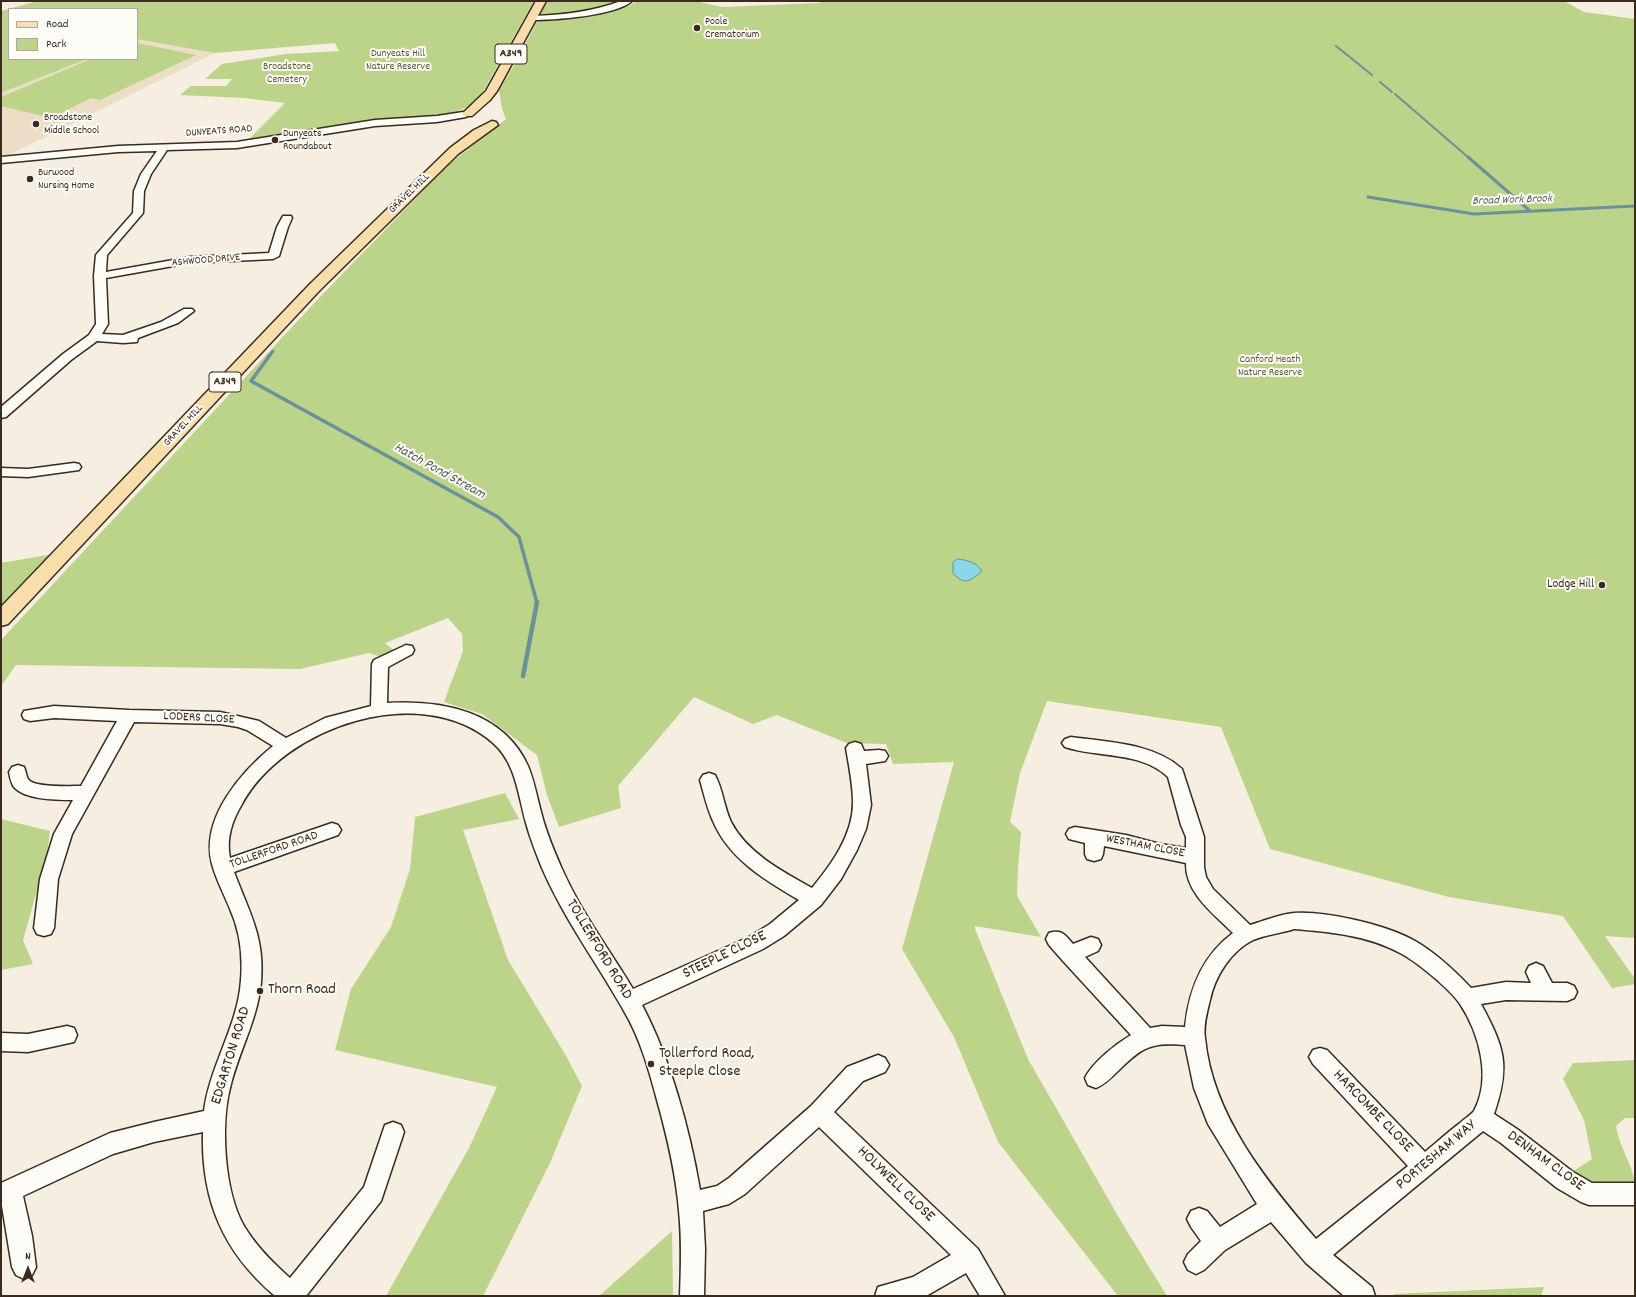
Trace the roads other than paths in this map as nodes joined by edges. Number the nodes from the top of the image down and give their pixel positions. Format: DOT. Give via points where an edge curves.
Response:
graph roads {
  1 [pos="541,1"];
  2 [pos="628,1"];
  3 [pos="532,18"];
  4 [pos="491,91"];
  5 [pos="491,115"];
  6 [pos="464,122"];
  7 [pos="164,147"];
  8 [pos="454,151"];
  9 [pos="1,160"];
  10 [pos="287,218"];
  11 [pos="100,276"];
  12 [pos="188,311"];
  13 [pos="164,336"];
  14 [pos="94,337"];
  15 [pos="123,339"];
  16 [pos="1,414"];
  17 [pos="74,467"];
  18 [pos="1,472"];
  19 [pos="1,619"];
  20 [pos="406,650"];
  21 [pos="379,710"];
  22 [pos="30,715"];
  23 [pos="129,716"];
  24 [pos="1071,743"];
  25 [pos="286,746"];
  26 [pos="879,756"];
  27 [pos="18,772"];
  28 [pos="709,780"];
  29 [pos="85,793"];
  30 [pos="332,830"];
  31 [pos="1075,834"];
  32 [pos="1196,857"];
  33 [pos="223,868"];
  34 [pos="814,899"];
  35 [pos="44,928"];
  36 [pos="1247,934"];
  37 [pos="1056,939"];
  38 [pos="1091,945"];
  39 [pos="1070,955"];
  40 [pos="1536,972"];
  41 [pos="1546,992"];
  42 [pos="1567,992"];
  43 [pos="1467,997"];
  44 [pos="629,1001"];
  45 [pos="66,1035"];
  46 [pos="1194,1037"];
  47 [pos="1146,1038"];
  48 [pos="1,1042"];
  49 [pos="1320,1057"];
  50 [pos="878,1065"];
  51 [pos="1096,1078"];
  52 [pos="819,1113"];
  53 [pos="1482,1118"];
  54 [pos="214,1119"];
  55 [pos="393,1132"];
  56 [pos="1424,1167"];
  57 [pos="6,1193"];
  58 [pos="1635,1194"];
  59 [pos="690,1203"];
  60 [pos="1273,1207"];
  61 [pos="1199,1219"];
  62 [pos="1218,1242"];
  63 [pos="1314,1255"];
  64 [pos="970,1257"];
  65 [pos="1196,1262"];
  66 [pos="24,1267"];
  67 [pos="293,1296"];
  68 [pos="692,1296"];
  69 [pos="887,1296"];
  70 [pos="993,1296"];
  71 [pos="1363,1296"];
  1 -- 3 [label="main road, A349"];
  2 -- 3 [label="street" via="607,10 574,16"];
  3 -- 4 [label="main road, A349"];
  4 -- 5 [label="main road"];
  4 -- 6 [label="main road, A349"];
  5 -- 6 [label="main road"];
  5 -- 6 [label="main road" via="480,128"];
  5 -- 8 [label="main road, GRAVEL HILL / A349" via="478,133"];
  6 -- 7 [label="street, DUNYEATS ROAD" via="437,119 375,123 237,145"];
  6 -- 8 [label="main road, GRAVEL HILL / A349" via="460,140"];
  7 -- 9 [label="street, DUNYEATS ROAD"];
  7 -- 11 [label="street" via="146,174 139,191 138,213 102,255"];
  8 -- 19 [label="main road, GRAVEL HILL / A349" via="310,292"];
  10 -- 11 [label="street, ASHWOOD DRIVE" via="281,225 279,242 273,256 190,260"];
  11 -- 14 [label="street" via="102,324"];
  12 -- 15 [label="street" via="165,324"];
  13 -- 15 [label="street"];
  14 -- 15 [label="street"];
  14 -- 16 [label="street"];
  17 -- 18 [label="street" via="30,474"];
  20 -- 21 [label="street" via="380,664"];
  21 -- 25 [label="street, TOLLERFORD ROAD" via="336,720"];
  21 -- 44 [label="street, TOLLERFORD ROAD" via="410,708 454,713 486,728 513,751 522,770 536,826 554,874 573,911"];
  22 -- 23 [label="street, LODERS CLOSE" via="54,712"];
  23 -- 25 [label="street, LODERS CLOSE" via="220,718 238,721 254,725"];
  23 -- 29 [label="street"];
  24 -- 32 [label="street, WESTHAM CLOSE" via="1093,754 1155,759 1172,768 1195,837"];
  25 -- 33 [label="street, TOLLERFORD ROAD" via="243,785 231,805 223,824 218,848"];
  26 -- 34 [label="street, STEEPLE CLOSE" via="856,753 862,805 857,829 834,874"];
  27 -- 29 [label="street" via="24,786 40,792"];
  28 -- 34 [label="street" via="729,834 762,867"];
  29 -- 35 [label="street" via="63,834 49,879"];
  30 -- 33 [label="street, TOLLERFORD ROAD"];
  31 -- 32 [label="street, WESTHAM CLOSE" via="1094,846 1126,842"];
  32 -- 36 [label="street, WESTHAM CLOSE" via="1197,878 1202,887"];
  33 -- 54 [label="street, EDGARTON ROAD" via="244,918 250,944 250,990 242,1024 220,1084"];
  34 -- 44 [label="street, STEEPLE CLOSE" via="777,930 756,943"];
  36 -- 43 [label="street, PORTESHAM WAY" via="1294,921 1336,924 1379,935 1408,947 1445,974"];
  36 -- 46 [label="street, PORTESHAM WAY" via="1227,950 1213,966 1202,990"];
  37 -- 39 [label="street"];
  38 -- 39 [label="street"];
  39 -- 47 [label="street"];
  40 -- 41 [label="street"];
  41 -- 42 [label="street"];
  41 -- 43 [label="street" via="1506,991"];
  43 -- 53 [label="street, PORTESHAM WAY" via="1487,1036 1492,1054 1491,1092"];
  44 -- 59 [label="street, TOLLERFORD ROAD" via="642,1025 664,1083 682,1155"];
  45 -- 48 [label="street" via="28,1043"];
  46 -- 47 [label="street" via="1169,1035"];
  46 -- 60 [label="street, PORTESHAM WAY" via="1205,1088 1216,1117"];
  47 -- 51 [label="street" via="1117,1058"];
  49 -- 56 [label="street, HARCOMBE CLOSE"];
  50 -- 52 [label="street" via="855,1074"];
  52 -- 59 [label="street" via="737,1186 721,1196"];
  52 -- 64 [label="street, HOLYWELL CLOSE"];
  53 -- 56 [label="street, PORTESHAM WAY"];
  53 -- 58 [label="street, DENHAM CLOSE" via="1565,1180 1589,1194"];
  54 -- 57 [label="street" via="110,1144"];
  54 -- 67 [label="street, EDGARTON ROAD" via="215,1162 225,1209 236,1234 256,1261"];
  55 -- 67 [label="street, EDGARTON ROAD" via="373,1193"];
  56 -- 63 [label="street, PORTESHAM WAY"];
  57 -- 66 [label="street" via="20,1236"];
  59 -- 68 [label="street, TOLLERFORD ROAD"];
  60 -- 62 [label="street"];
  60 -- 63 [label="street, PORTESHAM WAY"];
  61 -- 62 [label="street"];
  62 -- 65 [label="street"];
  63 -- 71 [label="street, PORTESHAM WAY"];
  64 -- 69 [label="street" via="917,1288"];
  64 -- 70 [label="street, HOLYWELL CLOSE"];
}
